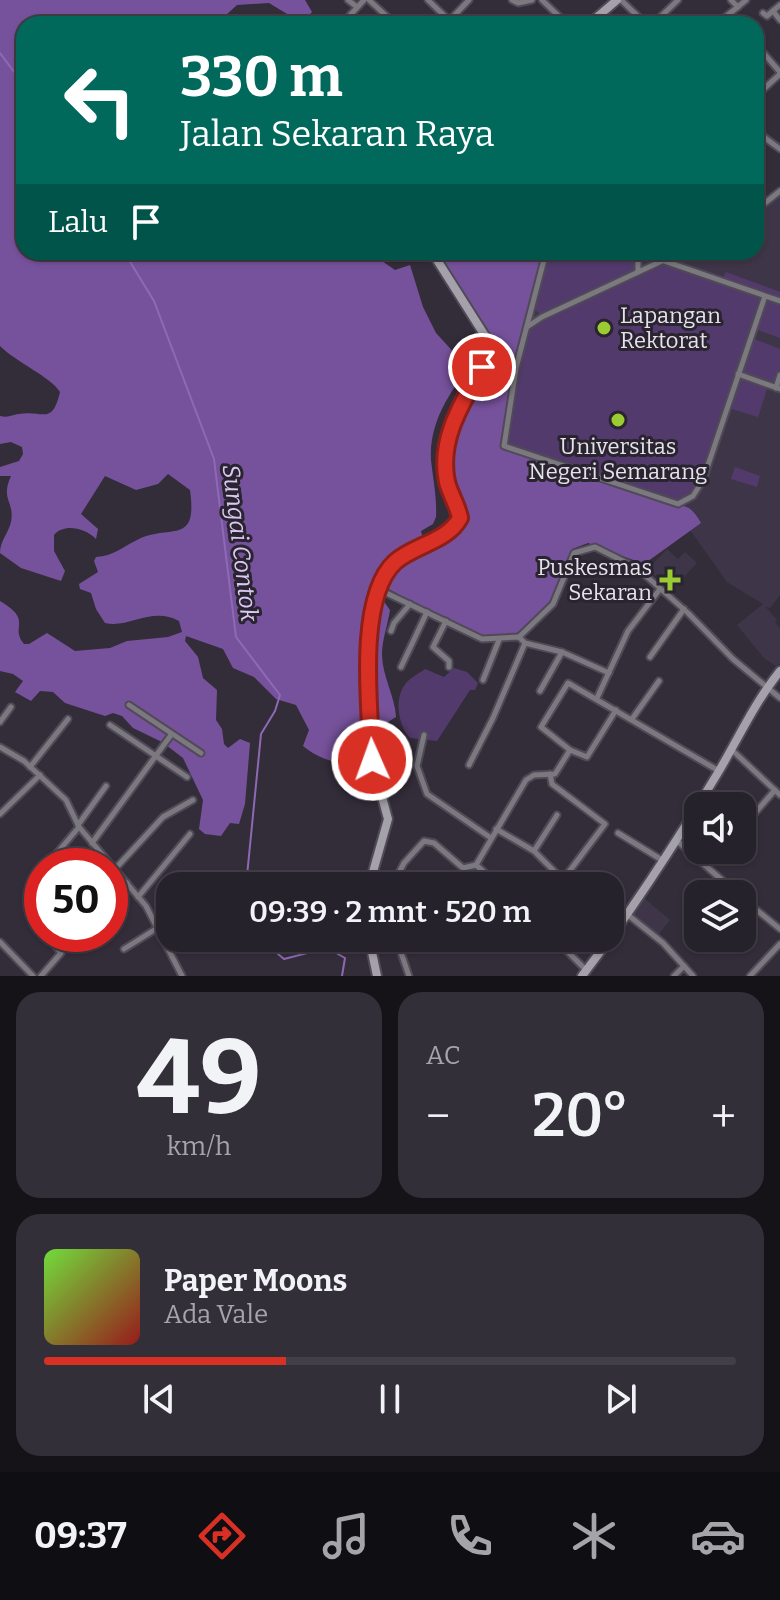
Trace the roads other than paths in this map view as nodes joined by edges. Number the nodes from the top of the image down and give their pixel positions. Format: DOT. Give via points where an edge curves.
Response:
graph roads {
  1 [pos="348,0"];
  2 [pos="367,0"];
  3 [pos="428,0"];
  4 [pos="469,0"];
  5 [pos="512,0"];
  6 [pos="532,0"];
  7 [pos="542,0"];
  8 [pos="619,0"];
  9 [pos="678,0"];
  10 [pos="731,0"];
  11 [pos="746,0"];
  12 [pos="780,5"];
  13 [pos="357,7"];
  14 [pos="738,7"];
  15 [pos="773,11"];
  16 [pos="763,13"];
  17 [pos="350,16"];
  18 [pos="386,16"];
  19 [pos="445,16"];
  20 [pos="456,16"];
  21 [pos="559,16"];
  22 [pos="599,16"];
  23 [pos="636,16"];
  24 [pos="661,16"];
  25 [pos="727,16"];
  26 [pos="780,20"];
  27 [pos="764,54"];
  28 [pos="780,73"];
  29 [pos="764,88"];
  30 [pos="780,191"];
  31 [pos="764,203"];
  32 [pos="437,260"];
  33 [pos="544,260"];
  34 [pos="638,260"];
  35 [pos="664,260"];
  36 [pos="638,272"];
  37 [pos="765,296"];
  38 [pos="780,301"];
  39 [pos="531,308"];
  40 [pos="542,317"];
  41 [pos="526,328"];
  42 [pos="738,374"];
  43 [pos="780,375"];
  44 [pos="778,388"];
  45 [pos="660,589"];
  46 [pos="379,590"];
  47 [pos="410,604"];
  48 [pos="684,609"];
  49 [pos="427,612"];
  50 [pos="446,621"];
  51 [pos="391,631"];
  52 [pos="499,640"];
  53 [pos="522,640"];
  54 [pos="562,652"];
  55 [pos="650,657"];
  56 [pos="401,667"];
  57 [pos="449,667"];
  58 [pos="780,671"];
  59 [pos="609,673"];
  60 [pos="483,680"];
  61 [pos="659,681"];
  62 [pos="767,687"];
  63 [pos="540,691"];
  64 [pos="597,698"];
  65 [pos="780,698"];
  66 [pos="129,705"];
  67 [pos="11,707"];
  68 [pos="616,710"];
  69 [pos="68,719"];
  70 [pos="632,720"];
  71 [pos="0,722"];
  72 [pos="110,725"];
  73 [pos="171,735"];
  74 [pos="424,735"];
  75 [pos="0,747"];
  76 [pos="731,749"];
  77 [pos="570,750"];
  78 [pos="201,753"];
  79 [pos="156,756"];
  80 [pos="469,765"];
  81 [pos="30,767"];
  82 [pos="719,771"];
  83 [pos="550,774"];
  84 [pos="40,775"];
  85 [pos="187,777"];
  86 [pos="106,786"];
  87 [pos="708,792"];
  88 [pos="778,792"];
  89 [pos="193,800"];
  90 [pos="756,813"];
  91 [pos="0,814"];
  92 [pos="557,815"];
  93 [pos="79,826"];
  94 [pos="496,829"];
  95 [pos="684,829"];
  96 [pos="618,833"];
  97 [pos="190,834"];
  98 [pos="491,838"];
  99 [pos="676,839"];
  100 [pos="92,843"];
  101 [pos="61,848"];
  102 [pos="96,848"];
  103 [pos="534,851"];
  104 [pos="128,855"];
  105 [pos="662,860"];
  106 [pos="476,865"];
  107 [pos="373,872"];
  108 [pos="399,872"];
  109 [pos="484,872"];
  110 [pos="554,872"];
  111 [pos="569,872"];
  112 [pos="722,880"];
  113 [pos="128,884"];
  114 [pos="138,897"];
  115 [pos="756,909"];
  116 [pos="628,915"];
  117 [pos="156,924"];
  118 [pos="780,929"];
  119 [pos="156,932"];
  120 [pos="0,942"];
  121 [pos="780,944"];
  122 [pos="128,947"];
  123 [pos="60,952"];
  124 [pos="171,952"];
  125 [pos="372,952"];
  126 [pos="401,952"];
  127 [pos="566,952"];
  128 [pos="684,966"];
  129 [pos="584,974"];
  130 [pos="33,976"];
  131 [pos="41,976"];
  132 [pos="182,976"];
  133 [pos="377,976"];
  134 [pos="409,976"];
  135 [pos="674,976"];
  136 [pos="693,976"];
  137 [pos="750,976"];
  1 -- 13 [label="street"];
  2 -- 13 [label="street"];
  2 -- 18 [label="street"];
  3 -- 19 [label="street"];
  4 -- 20 [label="street"];
  5 -- 6 [label="street"];
  7 -- 21 [label="street"];
  8 -- 22 [label="main road"];
  8 -- 23 [label="street"];
  9 -- 24 [label="street"];
  10 -- 14 [label="street"];
  11 -- 14 [label="street"];
  12 -- 15 [label="street"];
  13 -- 17 [label="street"];
  14 -- 25 [label="street"];
  15 -- 16 [label="street"];
  15 -- 26 [label="street"];
  27 -- 28 [label="street"];
  28 -- 29 [label="street"];
  30 -- 31 [label="street"];
  32 -- 46 [label="main road" via="489,349 448,442 445,470 460,518 449,531 396,561"];
  33 -- 39 [label="street"];
  34 -- 36 [label="street"];
  35 -- 36 [label="street"];
  35 -- 37 [label="street"];
  36 -- 40 [label="street"];
  37 -- 38 [label="street"];
  37 -- 42 [label="street"];
  39 -- 40 [label="street"];
  39 -- 41 [label="street"];
  40 -- 41 [label="street"];
  41 -- 42 [label="street" via="504,446 678,504 693,496 703,480"];
  42 -- 44 [label="street"];
  43 -- 44 [label="street"];
  45 -- 48 [label="street"];
  45 -- 53 [label="street" via="637,568 605,551 593,546 578,551 550,609"];
  45 -- 59 [label="street" via="628,631"];
  46 -- 47 [label="street"];
  46 -- 107 [label="main road" via="368,654 372,760 388,819"];
  47 -- 49 [label="street"];
  47 -- 51 [label="street"];
  48 -- 55 [label="street"];
  48 -- 62 [label="street"];
  49 -- 50 [label="street"];
  49 -- 56 [label="street"];
  50 -- 52 [label="street" via="482,639"];
  50 -- 57 [label="street" via="433,647"];
  52 -- 53 [label="street"];
  52 -- 60 [label="street"];
  53 -- 54 [label="street"];
  53 -- 80 [label="street"];
  54 -- 59 [label="street"];
  54 -- 63 [label="street"];
  58 -- 62 [label="main road"];
  59 -- 64 [label="street"];
  61 -- 70 [label="street"];
  62 -- 65 [label="street"];
  62 -- 76 [label="main road"];
  64 -- 68 [label="street"];
  64 -- 77 [label="street" via="568,683 542,723 542,730"];
  66 -- 73 [label="street"];
  67 -- 71 [label="street"];
  68 -- 70 [label="street"];
  68 -- 77 [label="street" via="587,757"];
  69 -- 81 [label="street"];
  70 -- 82 [label="street"];
  72 -- 79 [label="street"];
  73 -- 78 [label="street"];
  73 -- 79 [label="street"];
  74 -- 98 [label="street" via="417,766 427,794"];
  75 -- 81 [label="street"];
  76 -- 82 [label="main road"];
  76 -- 88 [label="street"];
  77 -- 83 [label="street" via="557,772"];
  79 -- 85 [label="street"];
  79 -- 100 [label="street"];
  81 -- 84 [label="street"];
  82 -- 87 [label="main road"];
  83 -- 94 [label="street" via="526,780"];
  83 -- 111 [label="street" via="552,784 605,824"];
  84 -- 91 [label="street"];
  84 -- 93 [label="street" via="66,800"];
  86 -- 93 [label="street"];
  88 -- 90 [label="street"];
  89 -- 104 [label="street" via="163,817"];
  92 -- 103 [label="street"];
  93 -- 100 [label="street"];
  93 -- 101 [label="street"];
  94 -- 98 [label="street"];
  94 -- 103 [label="street"];
  95 -- 99 [label="main road"];
  96 -- 105 [label="street"];
  97 -- 114 [label="street"];
  98 -- 106 [label="street"];
  99 -- 105 [label="main road"];
  99 -- 112 [label="street"];
  100 -- 102 [label="street"];
  103 -- 110 [label="street"];
  105 -- 116 [label="main road"];
  106 -- 108 [label="street" via="463,868 434,843 424,841"];
  106 -- 109 [label="street"];
  113 -- 114 [label="street"];
  114 -- 117 [label="street"];
  115 -- 118 [label="street"];
  116 -- 128 [label="street"];
  116 -- 129 [label="main road"];
  119 -- 122 [label="street"];
  120 -- 130 [label="street"];
  121 -- 137 [label="street"];
  123 -- 131 [label="street"];
  124 -- 132 [label="street"];
  125 -- 133 [label="main road"];
  126 -- 134 [label="street"];
  127 -- 129 [label="street"];
  128 -- 135 [label="street"];
  128 -- 136 [label="street"];
}
